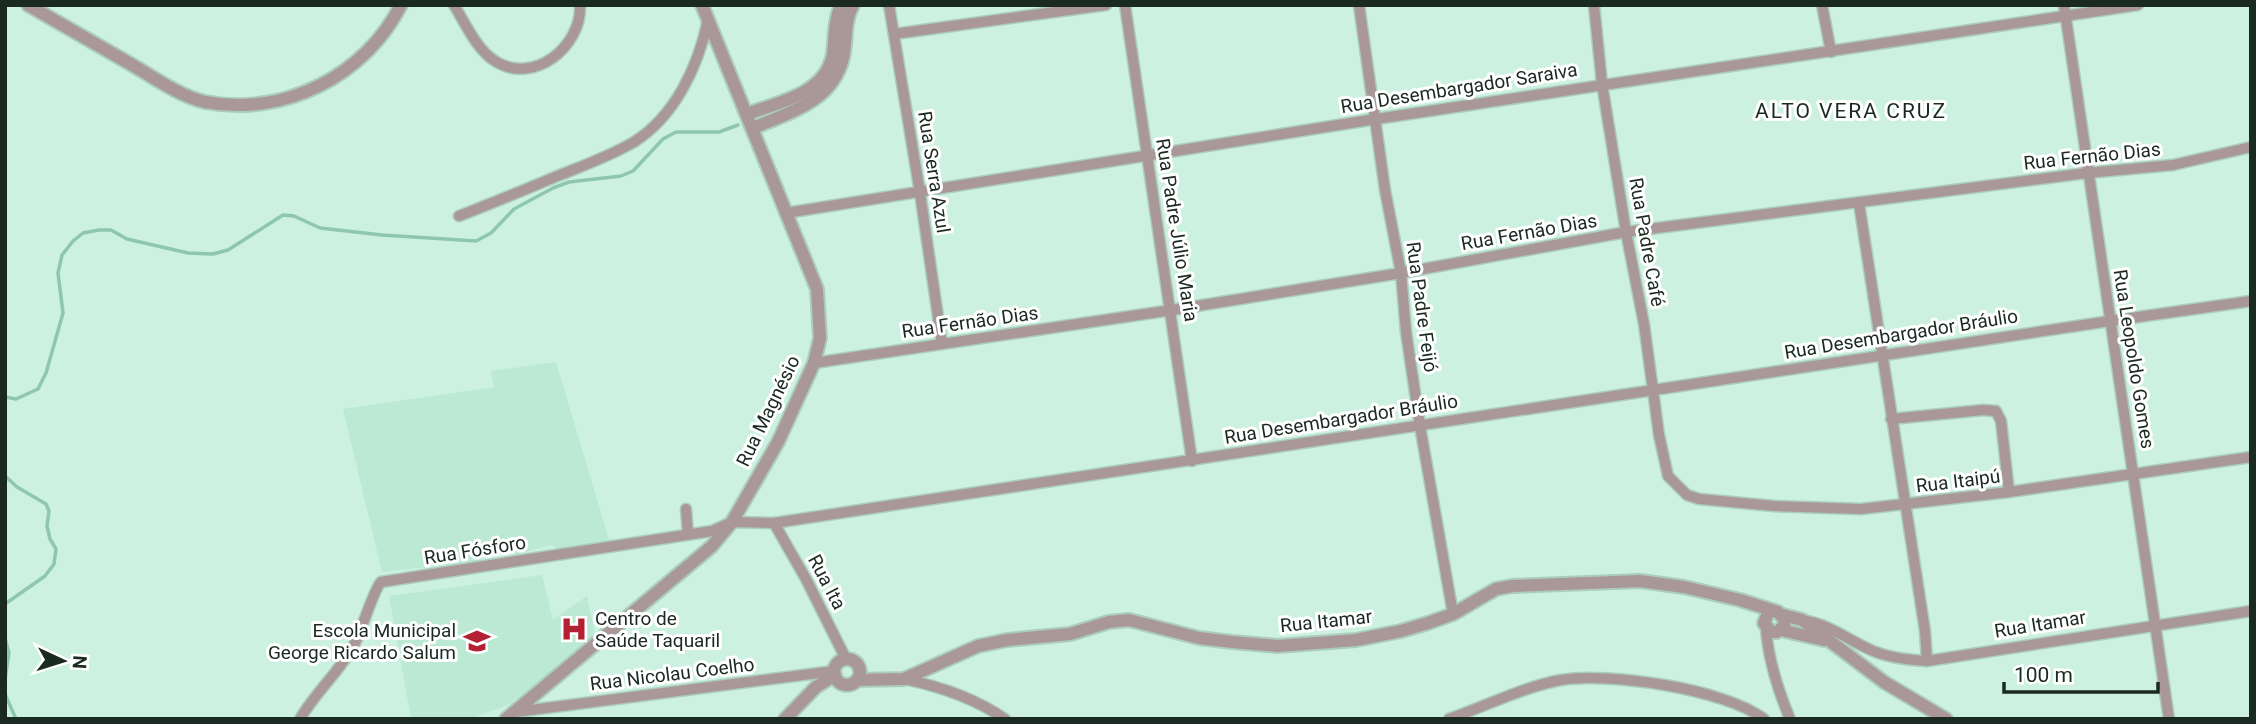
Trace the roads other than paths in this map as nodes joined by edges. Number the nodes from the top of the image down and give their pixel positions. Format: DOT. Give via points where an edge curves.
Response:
graph roads {
  1 [pos="28,5"];
  2 [pos="401,5"];
  3 [pos="454,5"];
  4 [pos="580,5"];
  5 [pos="702,5"];
  6 [pos="841,5"];
  7 [pos="853,5"];
  8 [pos="889,5"];
  9 [pos="1106,5"];
  10 [pos="1125,5"];
  11 [pos="1359,5"];
  12 [pos="1594,5"];
  13 [pos="1822,5"];
  14 [pos="2138,5"];
  15 [pos="2065,11"];
  16 [pos="708,20"];
  17 [pos="894,34"];
  18 [pos="1831,52"];
  19 [pos="1602,84"];
  20 [pos="747,114"];
  21 [pos="1376,119"];
  22 [pos="753,128"];
  23 [pos="2251,147"];
  24 [pos="1148,154"];
  25 [pos="2087,173"];
  26 [pos="920,193"];
  27 [pos="1859,204"];
  28 [pos="786,213"];
  29 [pos="460,216"];
  30 [pos="1626,232"];
  31 [pos="1401,273"];
  32 [pos="2251,301"];
  33 [pos="1172,310"];
  34 [pos="2110,321"];
  35 [pos="942,344"];
  36 [pos="1882,357"];
  37 [pos="814,363"];
  38 [pos="1653,391"];
  39 [pos="1891,419"];
  40 [pos="1420,426"];
  41 [pos="2251,457"];
  42 [pos="1192,461"];
  43 [pos="2133,474"];
  44 [pos="1673,482"];
  45 [pos="2009,492"];
  46 [pos="1906,505"];
  47 [pos="686,509"];
  48 [pos="732,522"];
  49 [pos="774,523"];
  50 [pos="688,534"];
  51 [pos="1740,600"];
  52 [pos="2251,611"];
  53 [pos="1778,613"];
  54 [pos="1453,614"];
  55 [pos="1802,620"];
  56 [pos="2157,625"];
  57 [pos="1772,629"];
  58 [pos="1840,632"];
  59 [pos="1827,641"];
  60 [pos="846,659"];
  61 [pos="1927,661"];
  62 [pos="858,675"];
  63 [pos="836,676"];
  64 [pos="909,676"];
  65 [pos="510,715"];
  66 [pos="300,719"];
  67 [pos="785,719"];
  68 [pos="1005,719"];
  69 [pos="1449,719"];
  70 [pos="1764,719"];
  71 [pos="1790,719"];
  72 [pos="1946,719"];
  73 [pos="2169,719"];
  1 -- 2 [label="street" via="174,90 204,101 237,104 276,101 333,79 372,48"];
  3 -- 4 [label="street" via="492,60 526,69 566,47 581,17"];
  5 -- 16 [label="street, Rua Magnésio"];
  6 -- 20 [label="street" via="832,56 820,81 809,90"];
  7 -- 22 [label="street" via="843,59 828,89 807,106"];
  8 -- 17 [label="street, Rua Serra Azul"];
  9 -- 17 [label="street"];
  10 -- 24 [label="street, Rua Padre Júlio Maria"];
  11 -- 21 [label="street, Rua Padre Feijó"];
  12 -- 19 [label="street, Rua Padre Café"];
  13 -- 18 [label="street"];
  14 -- 15 [label="street, Rua Desembargador Saraiva"];
  15 -- 18 [label="street, Rua Desembargador Saraiva"];
  15 -- 25 [label="street, Rua Leopoldo Gomes"];
  16 -- 20 [label="street, Rua Magnésio"];
  16 -- 29 [label="street" via="692,69 649,131 612,154"];
  17 -- 26 [label="street, Rua Serra Azul"];
  18 -- 19 [label="street, Rua Desembargador Saraiva"];
  19 -- 21 [label="street, Rua Desembargador Saraiva"];
  19 -- 30 [label="street, Rua Padre Café"];
  20 -- 22 [label="street, Rua Magnésio"];
  21 -- 24 [label="street, Rua Desembargador Saraiva"];
  21 -- 31 [label="street, Rua Padre Feijó"];
  22 -- 28 [label="street, Rua Magnésio"];
  23 -- 25 [label="street, Rua Fernão Dias" via="2173,165"];
  24 -- 26 [label="street, Rua Desembargador Saraiva"];
  24 -- 33 [label="street, Rua Padre Júlio Maria"];
  25 -- 27 [label="street, Rua Fernão Dias"];
  25 -- 34 [label="street, Rua Leopoldo Gomes"];
  26 -- 28 [label="street, Rua Desembargador Saraiva"];
  26 -- 35 [label="street, Rua Serra Azul"];
  27 -- 30 [label="street, Rua Fernão Dias"];
  27 -- 36 [label="street"];
  28 -- 37 [label="street, Rua Magnésio" via="817,289 820,338"];
  30 -- 31 [label="street, Rua Fernão Dias"];
  30 -- 38 [label="street, Rua Padre Café"];
  31 -- 33 [label="street, Rua Fernão Dias"];
  31 -- 40 [label="street, Rua Padre Feijó"];
  32 -- 34 [label="street, Rua Desembargador Bráulio"];
  33 -- 35 [label="street, Rua Fernão Dias"];
  33 -- 42 [label="street, Rua Padre Júlio Maria"];
  34 -- 36 [label="street, Rua Desembargador Bráulio"];
  34 -- 43 [label="street, Rua Leopoldo Gomes"];
  35 -- 37 [label="street, Rua Fernão Dias"];
  36 -- 38 [label="street, Rua Desembargador Bráulio"];
  36 -- 39 [label="street"];
  37 -- 48 [label="street, Rua Magnésio" via="778,442"];
  38 -- 40 [label="street, Rua Desembargador Bráulio"];
  38 -- 44 [label="street, Rua Padre Café" via="1665,466"];
  39 -- 45 [label="street" via="1996,411"];
  39 -- 46 [label="street"];
  40 -- 42 [label="street, Rua Desembargador Bráulio"];
  40 -- 54 [label="street, Rua Padre Feijó"];
  41 -- 43 [label="street, Rua Itaipú"];
  42 -- 49 [label="street, Rua Desembargador Bráulio"];
  43 -- 45 [label="street, Rua Itaipú"];
  43 -- 56 [label="street, Rua Leopoldo Gomes"];
  44 -- 46 [label="street, Rua Itaipú" via="1699,499 1737,503 1861,509"];
  45 -- 46 [label="street, Rua Itaipú"];
  46 -- 61 [label="street"];
  47 -- 50 [label="street"];
  48 -- 49 [label="street, Rua Desembargador Bráulio"];
  48 -- 50 [label="street, Rua Fósforo"];
  48 -- 65 [label="street" via="703,555"];
  49 -- 60 [label="street, Rua Ita"];
  50 -- 66 [label="street, Rua Fósforo" via="381,582 343,664"];
  51 -- 53 [label="street, Rua Itamar"];
  51 -- 54 [label="street, Rua Itamar" via="1640,581 1512,586 1496,589"];
  51 -- 57 [label="street"];
  52 -- 56 [label="street, Rua Itamar"];
  53 -- 55 [label="street, Rua Itamar"];
  53 -- 57 [label="street" via="1768,614"];
  53 -- 57 [label="street" via="1785,620"];
  54 -- 64 [label="street, Rua Itamar" via="1356,640 1278,646 1199,638 1129,620 1109,622 1070,634 978,646"];
  55 -- 58 [label="street, Rua Itamar"];
  55 -- 59 [label="street, Rua Itamar"];
  56 -- 61 [label="street, Rua Itamar"];
  56 -- 73 [label="street, Rua Leopoldo Gomes"];
  57 -- 59 [label="street"];
  57 -- 71 [label="street" via="1770,657"];
  58 -- 59 [label="street" via="1827,634"];
  58 -- 61 [label="street, Rua Itamar" via="1891,657"];
  59 -- 72 [label="street, Rua Itamar"];
  60 -- 62 [label="street" via="855,662"];
  60 -- 63 [label="street" via="838,663"];
  62 -- 63 [label="street" via="849,684"];
  62 -- 64 [label="street"];
  63 -- 65 [label="street, Rua Nicolau Coelho"];
  63 -- 67 [label="street" via="816,687"];
  64 -- 68 [label="street"];
  69 -- 70 [label="street" via="1560,680 1597,678 1687,689"];
}
